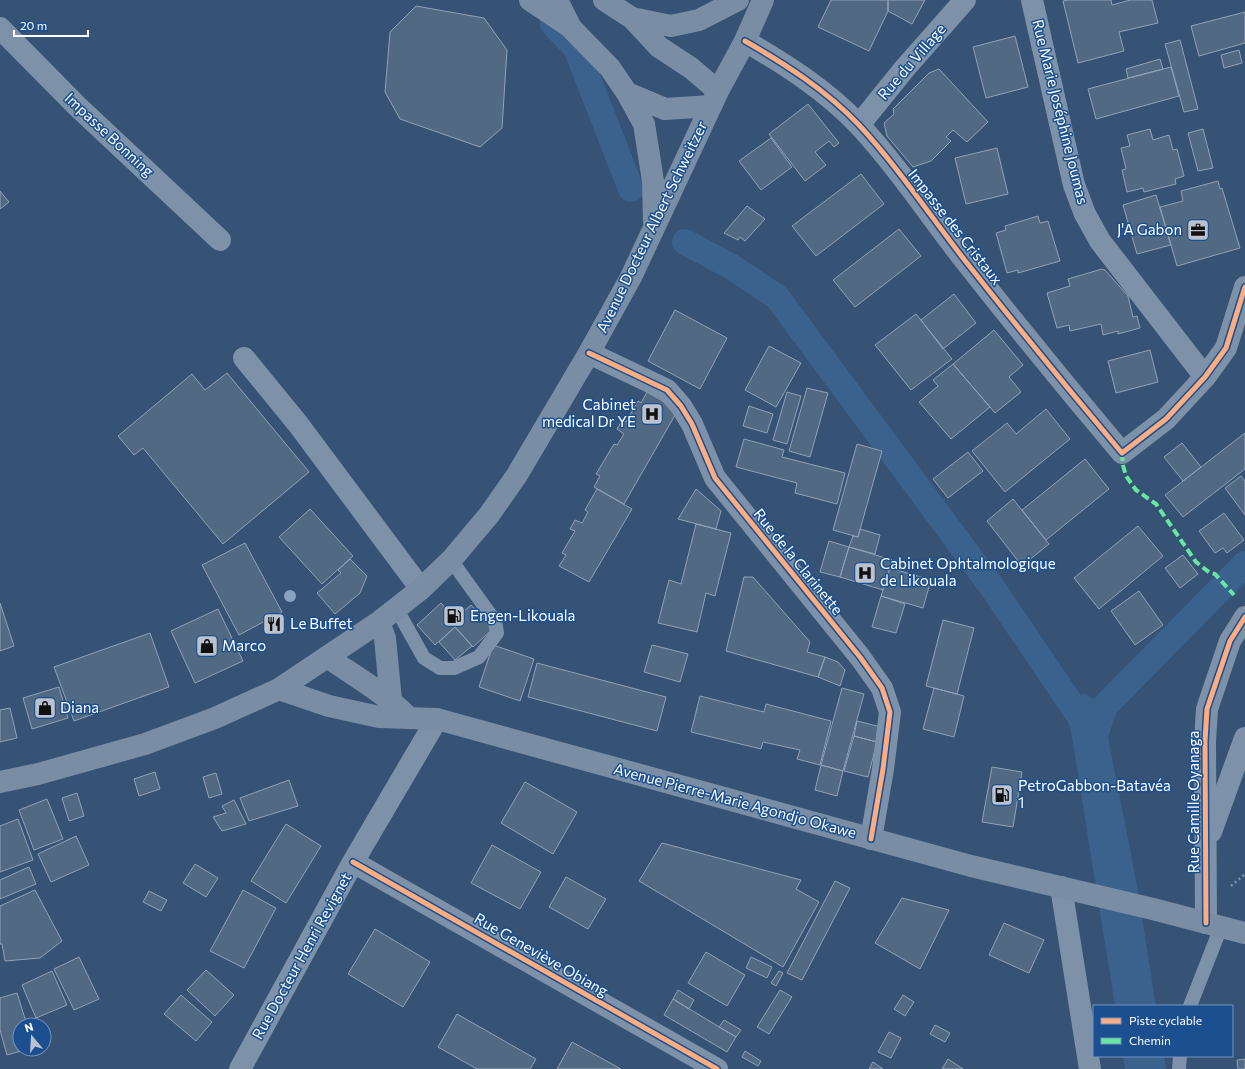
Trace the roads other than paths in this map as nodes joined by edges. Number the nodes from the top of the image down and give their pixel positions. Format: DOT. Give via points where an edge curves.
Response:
graph roads {
  1 [pos="530,0"];
  2 [pos="556,0"];
  3 [pos="604,0"];
  4 [pos="738,0"];
  5 [pos="763,0"];
  6 [pos="965,0"];
  7 [pos="1032,0"];
  8 [pos="632,18"];
  9 [pos="0,28"];
  10 [pos="571,28"];
  11 [pos="745,41"];
  12 [pos="627,93"];
  13 [pos="714,98"];
  14 [pos="859,125"];
  15 [pos="654,225"];
  16 [pos="220,240"];
  17 [pos="1245,287"];
  18 [pos="589,353"];
  19 [pos="244,358"];
  20 [pos="1206,377"];
  21 [pos="451,560"];
  22 [pos="421,589"];
  23 [pos="396,608"];
  24 [pos="1245,617"];
  25 [pos="378,622"];
  26 [pos="327,657"];
  27 [pos="279,689"];
  28 [pos="391,700"];
  29 [pos="408,717"];
  30 [pos="437,719"];
  31 [pos="1245,738"];
  32 [pos="0,782"];
  33 [pos="871,839"];
  34 [pos="1207,844"];
  35 [pos="353,862"];
  36 [pos="1062,887"];
  37 [pos="1214,925"];
  38 [pos="1245,933"];
  39 [pos="1190,1005"];
  40 [pos="1180,1057"];
  41 [pos="240,1069"];
  42 [pos="717,1069"];
  43 [pos="1090,1069"];
  44 [pos="1179,1069"];
  1 -- 10 [label="main road"];
  2 -- 10 [label="main road"];
  3 -- 8 [label="main road"];
  4 -- 8 [label="main road" via="699,20 671,26"];
  5 -- 11 [label="main road, Avenue Docteur Albert Schweitzer"];
  6 -- 14 [label="street, Rue du Village"];
  7 -- 20 [label="street, Rue Marie Joséphine Joumas" via="1073,178 1085,214 1100,241"];
  8 -- 13 [label="main road" via="659,47 691,68"];
  9 -- 16 [label="street, Impasse Bonning" via="77,106"];
  10 -- 12 [label="main road" via="610,68"];
  11 -- 13 [label="main road, Avenue Docteur Albert Schweitzer"];
  11 -- 14 [label="street, Impasse des Cristaux" via="823,92"];
  12 -- 13 [label="main road" via="665,109"];
  12 -- 15 [label="main road" via="644,124 653,181"];
  13 -- 15 [label="main road, Avenue Docteur Albert Schweitzer"];
  14 -- 20 [label="street, Impasse des Cristaux" via="1057,376 1122,453 1166,419"];
  15 -- 18 [label="main road, Avenue Docteur Albert Schweitzer" via="631,277"];
  17 -- 20 [label="street" via="1226,348"];
  18 -- 21 [label="main road, Avenue Docteur Albert Schweitzer" via="517,475 489,515"];
  18 -- 33 [label="street, Rue de la Clarinette" via="667,390 681,406 692,424 715,478 860,657 882,688 890,712"];
  19 -- 22 [label="street" via="298,424"];
  21 -- 22 [label="main road, Avenue Docteur Albert Schweitzer"];
  21 -- 23 [label="lane" via="495,621 497,633 479,657 454,668 440,668 424,658"];
  22 -- 23 [label="main road, Avenue Docteur Albert Schweitzer"];
  23 -- 25 [label="main road, Avenue Docteur Albert Schweitzer"];
  24 -- 34 [label="street, Rue Camille Oyanaga" via="1230,641 1207,709"];
  25 -- 26 [label="main road, Avenue Docteur Albert Schweitzer"];
  25 -- 28 [label="main road" via="386,645"];
  26 -- 27 [label="main road, Avenue Docteur Albert Schweitzer"];
  26 -- 28 [label="main road"];
  27 -- 29 [label="main road, Avenue Pierre-Marie Agondjo Okawe" via="329,706 378,717"];
  27 -- 32 [label="main road, Avenue Docteur Albert Schweitzer" via="215,718 145,744"];
  28 -- 29 [label="main road"];
  29 -- 30 [label="main road, Avenue Pierre-Marie Agondjo Okawe"];
  30 -- 33 [label="main road, Avenue Pierre-Marie Agondjo Okawe"];
  30 -- 35 [label="street, Rue Docteur Henri Revignet"];
  31 -- 34 [label="street"];
  33 -- 36 [label="main road, Avenue Pierre-Marie Agondjo Okawe"];
  34 -- 37 [label="street, Rue Camille Oyanaga"];
  35 -- 41 [label="street, Rue Docteur Henri Revignet"];
  35 -- 42 [label="street, Rue Geneviève Obiang"];
  36 -- 37 [label="main road, Avenue Pierre-Marie Agondjo Okawe"];
  36 -- 43 [label="street"];
  37 -- 38 [label="main road, Avenue Pierre-Marie Agondjo Okawe"];
  37 -- 39 [label="lane"];
  40 -- 44 [label="lane"];
}
